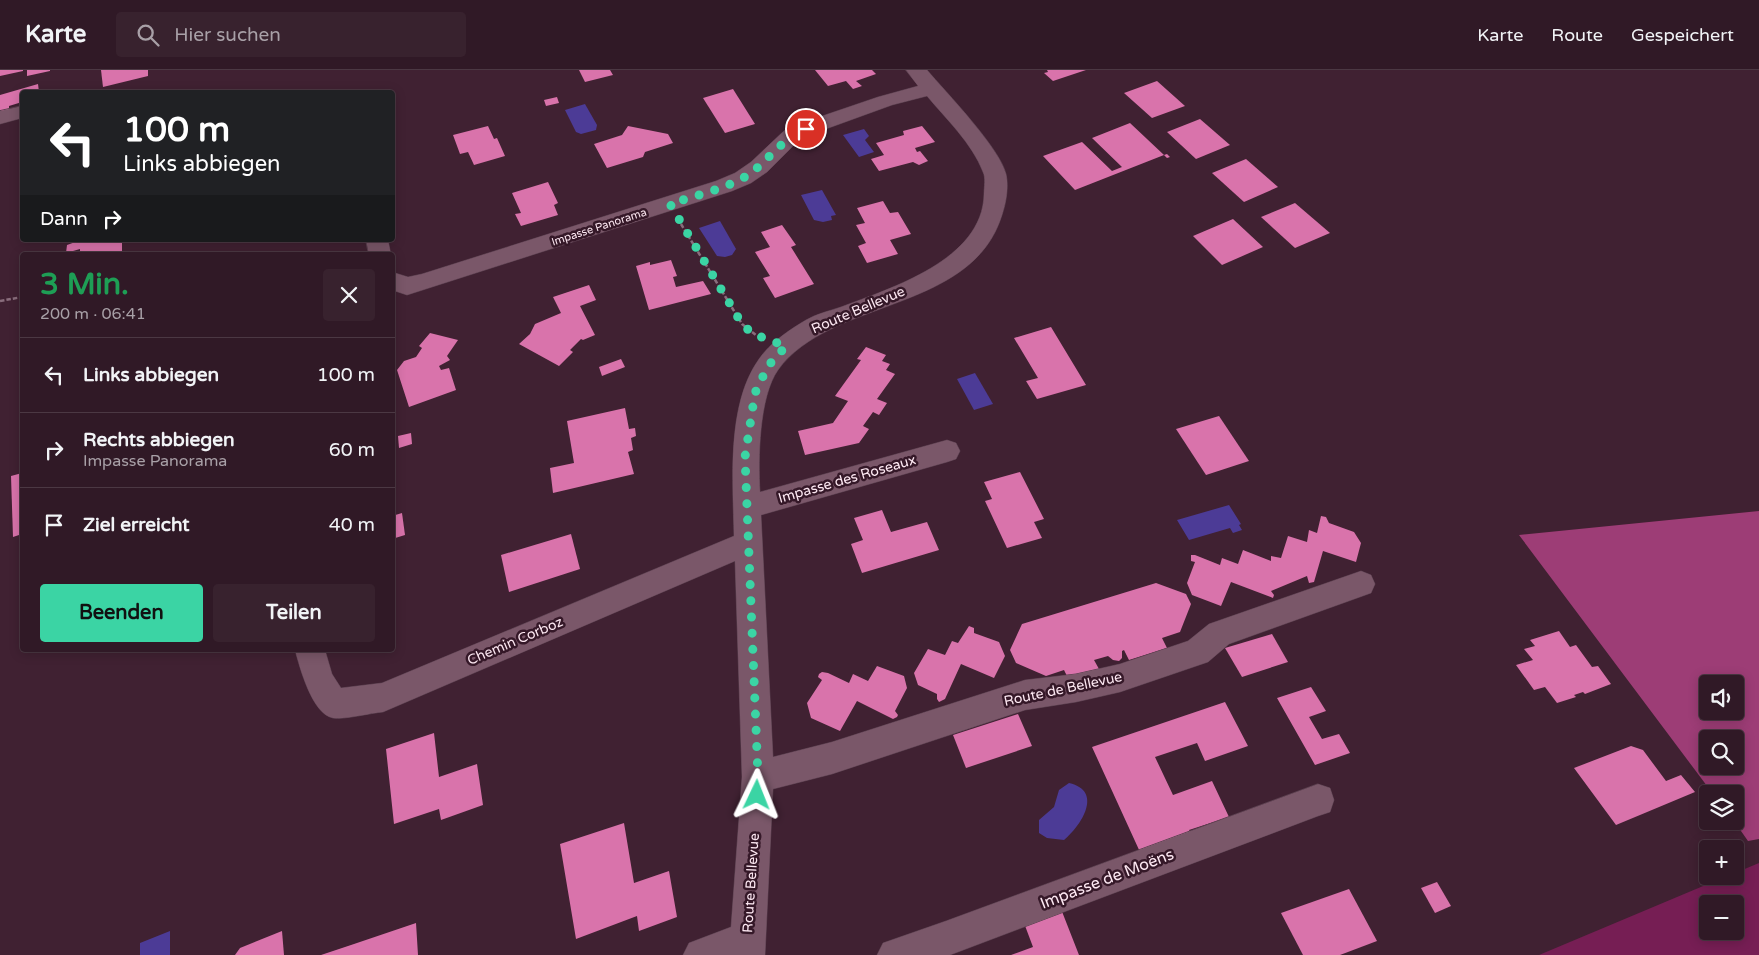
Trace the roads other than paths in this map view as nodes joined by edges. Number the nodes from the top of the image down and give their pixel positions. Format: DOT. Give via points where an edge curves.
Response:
graph roads {
  1 [pos="925,79"];
  2 [pos="20,113"];
  3 [pos="0,118"];
  4 [pos="395,281"];
  5 [pos="947,452"];
  6 [pos="747,507"];
  7 [pos="748,543"];
  8 [pos="1361,584"];
  9 [pos="311,652"];
  10 [pos="758,777"];
  11 [pos="1318,800"];
  12 [pos="747,947"];
  13 [pos="701,955"];
  14 [pos="896,955"];
  1 -- 4 [label="street, Impasse Panorama" via="885,101 794,134 743,178 424,282 407,286"];
  1 -- 6 [label="street, Route Bellevue" via="985,153 995,174 995,203 987,228 970,250 946,270 901,293 816,326 786,346 768,366 755,393 745,457"];
  2 -- 3 [label="street"];
  5 -- 6 [label="street, Impasse des Roseaux"];
  6 -- 7 [label="street, Route Bellevue"];
  7 -- 9 [label="street, Chemin Corboz" via="383,697 334,704 320,680"];
  7 -- 10 [label="street, Route Bellevue"];
  8 -- 10 [label="street, Route de Bellevue" via="1219,634 1197,652 1120,678 1025,695 832,758"];
  10 -- 12 [label="street, Route Bellevue"];
  11 -- 14 [label="street, Impasse de Moëns"];
  12 -- 13 [label="street"];
}
